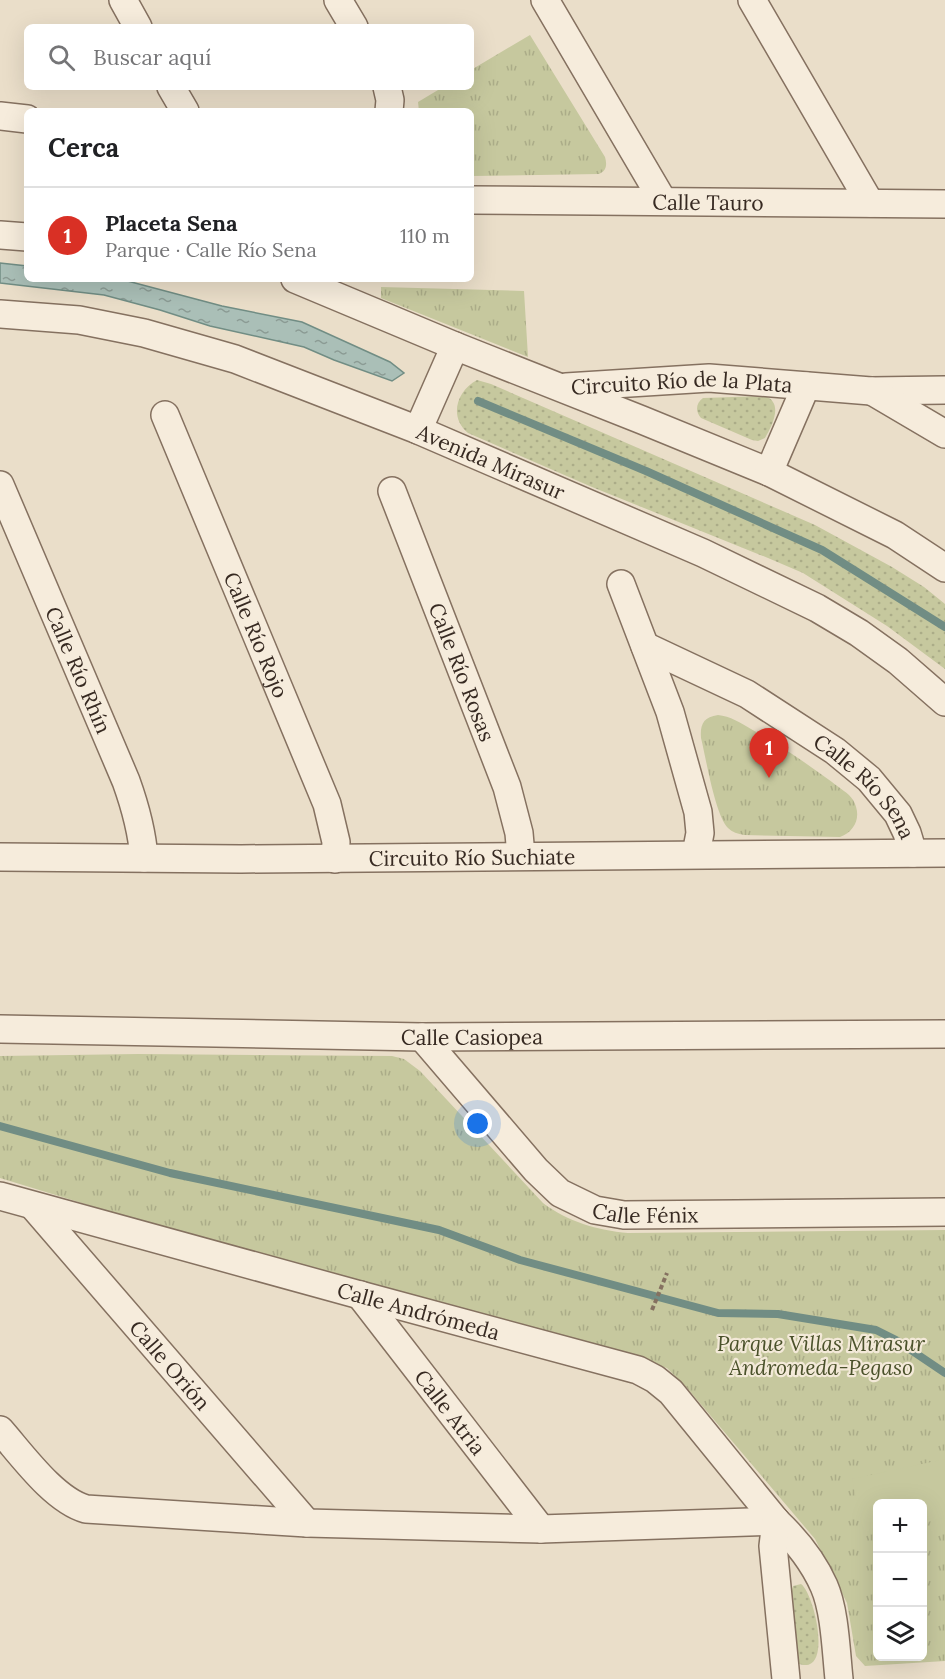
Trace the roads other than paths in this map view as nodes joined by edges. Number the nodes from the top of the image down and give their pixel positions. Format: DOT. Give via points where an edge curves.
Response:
graph roads {
  1 [pos="123,0"];
  2 [pos="338,0"];
  3 [pos="545,0"];
  4 [pos="752,0"];
  5 [pos="136,24"];
  6 [pos="352,24"];
  7 [pos="173,90"];
  8 [pos="388,90"];
  9 [pos="183,108"];
  10 [pos="389,108"];
  11 [pos="0,116"];
  12 [pos="24,119"];
  13 [pos="474,200"];
  14 [pos="663,201"];
  15 [pos="870,203"];
  16 [pos="945,204"];
  17 [pos="0,235"];
  18 [pos="24,237"];
  19 [pos="313,282"];
  20 [pos="0,314"];
  21 [pos="455,346"];
  22 [pos="806,386"];
  23 [pos="558,388"];
  24 [pos="945,390"];
  25 [pos="871,391"];
  26 [pos="165,415"];
  27 [pos="418,430"];
  28 [pos="945,434"];
  29 [pos="769,472"];
  30 [pos="0,485"];
  31 [pos="392,491"];
  32 [pos="945,568"];
  33 [pos="621,584"];
  34 [pos="645,646"];
  35 [pos="945,702"];
  36 [pos="914,853"];
  37 [pos="945,853"];
  38 [pos="696,854"];
  39 [pos="521,856"];
  40 [pos="0,857"];
  41 [pos="144,858"];
  42 [pos="335,859"];
  43 [pos="0,1029"];
  44 [pos="945,1034"];
  45 [pos="422,1037"];
  46 [pos="0,1196"];
  47 [pos="33,1206"];
  48 [pos="945,1212"];
  49 [pos="360,1295"];
  50 [pos="0,1431"];
  51 [pos="776,1521"];
  52 [pos="307,1523"];
  53 [pos="541,1529"];
  54 [pos="786,1679"];
  55 [pos="839,1679"];
  1 -- 5 [label="street"];
  2 -- 6 [label="street"];
  3 -- 14 [label="street"];
  4 -- 15 [label="street"];
  7 -- 9 [label="street"];
  8 -- 10 [label="street"];
  11 -- 12 [label="street"];
  13 -- 14 [label="street, Calle Tauro"];
  14 -- 15 [label="street, Calle Tauro"];
  15 -- 16 [label="street, Calle Tauro"];
  17 -- 18 [label="street"];
  19 -- 21 [label="street"];
  20 -- 27 [label="street, Avenida Mirasur" via="79,320 155,336 235,359"];
  21 -- 23 [label="street"];
  21 -- 27 [label="street"];
  22 -- 23 [label="street, Circuito Río de la Plata" via="709,378"];
  22 -- 25 [label="street, Circuito Río de la Plata"];
  22 -- 29 [label="street, Circuito Río de la Plata"];
  23 -- 29 [label="street"];
  24 -- 25 [label="street, Circuito Río de la Plata"];
  25 -- 28 [label="street"];
  26 -- 42 [label="street, Calle Río Rojo" via="327,804 336,842"];
  27 -- 35 [label="street, Avenida Mirasur" via="703,553 817,608 860,633"];
  29 -- 32 [label="street" via="895,535"];
  30 -- 41 [label="street, Calle Río Rhín" via="126,781 136,809"];
  31 -- 39 [label="street, Calle Río Rosas" via="507,787"];
  33 -- 34 [label="street"];
  34 -- 36 [label="street, Calle Río Sena" via="747,694 869,778 898,814"];
  34 -- 38 [label="street" via="670,712 698,812"];
  36 -- 37 [label="street, Circuito Río Suchiate"];
  36 -- 38 [label="street, Circuito Río Suchiate"];
  38 -- 39 [label="street, Circuito Río Suchiate"];
  39 -- 42 [label="street, Circuito Río Suchiate"];
  40 -- 41 [label="street, Circuito Río Suchiate"];
  41 -- 42 [label="street, Circuito Río Suchiate"];
  43 -- 45 [label="street, Calle Casiopea"];
  44 -- 45 [label="street, Calle Casiopea"];
  45 -- 48 [label="street, Calle Fénix" via="536,1170 560,1192 595,1210 624,1215"];
  46 -- 47 [label="street, Calle Andrómeda"];
  47 -- 49 [label="street, Calle Andrómeda"];
  47 -- 52 [label="street, Calle Orión"];
  49 -- 51 [label="street, Calle Andrómeda" via="647,1374 671,1392"];
  49 -- 53 [label="street, Calle Atria"];
  50 -- 52 [label="street" via="52,1488 74,1506"];
  51 -- 53 [label="street"];
  51 -- 54 [label="street" via="773,1546"];
  51 -- 55 [label="street, Calle Andrómeda" via="796,1540 825,1587"];
  52 -- 53 [label="street"];
}
